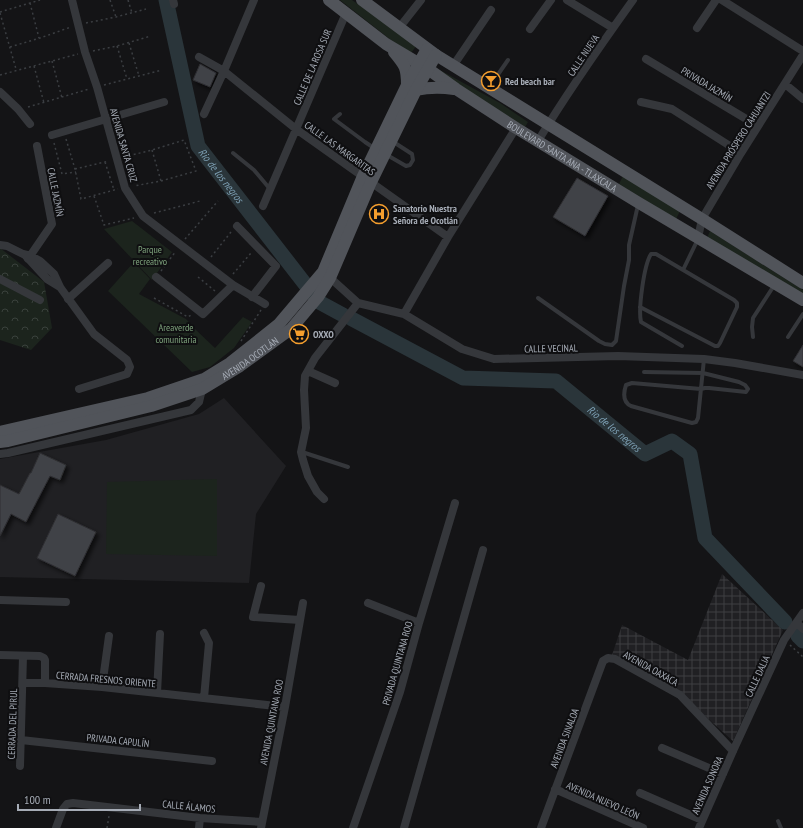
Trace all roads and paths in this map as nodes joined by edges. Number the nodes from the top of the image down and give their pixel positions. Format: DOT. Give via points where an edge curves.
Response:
graph roads {
  1 [pos="40,0"];
  2 [pos="72,0"];
  3 [pos="110,0"];
  4 [pos="128,0"];
  5 [pos="254,0"];
  6 [pos="329,0"];
  7 [pos="362,0"];
  8 [pos="421,0"];
  9 [pos="551,0"];
  10 [pos="567,0"];
  11 [pos="633,0"];
  12 [pos="716,0"];
  13 [pos="722,0"];
  14 [pos="30,3"];
  15 [pos="146,9"];
  16 [pos="491,10"];
  17 [pos="0,13"];
  18 [pos="132,13"];
  19 [pos="346,13"];
  20 [pos="116,17"];
  21 [pos="78,25"];
  22 [pos="399,28"];
  23 [pos="613,28"];
  24 [pos="698,28"];
  25 [pos="530,29"];
  26 [pos="151,36"];
  27 [pos="40,38"];
  28 [pos="129,43"];
  29 [pos="386,44"];
  30 [pos="117,46"];
  31 [pos="10,47"];
  32 [pos="803,51"];
  33 [pos="85,52"];
  34 [pos="432,52"];
  35 [pos="803,55"];
  36 [pos="200,57"];
  37 [pos="646,59"];
  38 [pos="508,60"];
  39 [pos="52,61"];
  40 [pos="34,66"];
  41 [pos="453,66"];
  42 [pos="423,67"];
  43 [pos="17,70"];
  44 [pos="162,70"];
  45 [pos="224,71"];
  46 [pos="0,75"];
  47 [pos="139,76"];
  48 [pos="127,80"];
  49 [pos="785,84"];
  50 [pos="97,87"];
  51 [pos="411,87"];
  52 [pos="489,88"];
  53 [pos="456,89"];
  54 [pos="0,92"];
  55 [pos="62,98"];
  56 [pos="803,99"];
  57 [pos="164,102"];
  58 [pos="641,102"];
  59 [pos="44,103"];
  60 [pos="18,109"];
  61 [pos="204,114"];
  62 [pos="340,114"];
  63 [pos="106,119"];
  64 [pos="30,124"];
  65 [pos="548,124"];
  66 [pos="758,126"];
  67 [pos="516,128"];
  68 [pos="296,129"];
  69 [pos="64,131"];
  70 [pos="52,135"];
  71 [pos="391,140"];
  72 [pos="538,142"];
  73 [pos="37,146"];
  74 [pos="152,150"];
  75 [pos="380,152"];
  76 [pos="233,153"];
  77 [pos="741,153"];
  78 [pos="116,159"];
  79 [pos="105,162"];
  80 [pos="611,163"];
  81 [pos="75,169"];
  82 [pos="76,172"];
  83 [pos="367,179"];
  84 [pos="602,180"];
  85 [pos="161,181"];
  86 [pos="124,188"];
  87 [pos="270,189"];
  88 [pos="114,190"];
  89 [pos="94,196"];
  90 [pos="200,201"];
  91 [pos="218,202"];
  92 [pos="639,203"];
  93 [pos="263,206"];
  94 [pos="143,216"];
  95 [pos="702,219"];
  96 [pos="237,226"];
  97 [pos="448,238"];
  98 [pos="698,238"];
  99 [pos="0,245"];
  100 [pos="180,245"];
  101 [pos="257,247"];
  102 [pos="28,256"];
  103 [pos="108,263"];
  104 [pos="205,264"];
  105 [pos="683,270"];
  106 [pos="327,275"];
  107 [pos="156,277"];
  108 [pos="198,278"];
  109 [pos="0,279"];
  110 [pos="802,280"];
  111 [pos="230,283"];
  112 [pos="776,284"];
  113 [pos="222,296"];
  114 [pos="252,297"];
  115 [pos="154,298"];
  116 [pos="538,298"];
  117 [pos="68,299"];
  118 [pos="40,300"];
  119 [pos="803,300"];
  120 [pos="304,303"];
  121 [pos="358,303"];
  122 [pos="264,304"];
  123 [pos="640,307"];
  124 [pos="201,312"];
  125 [pos="404,314"];
  126 [pos="803,314"];
  127 [pos="752,337"];
  128 [pos="788,337"];
  129 [pos="682,346"];
  130 [pos="247,349"];
  131 [pos="704,359"];
  132 [pos="308,371"];
  133 [pos="644,372"];
  134 [pos="703,374"];
  135 [pos="803,375"];
  136 [pos="335,384"];
  137 [pos="79,389"];
  138 [pos="202,389"];
  139 [pos="701,389"];
  140 [pos="0,432"];
  141 [pos="0,442"];
  142 [pos="301,452"];
  143 [pos="0,454"];
  144 [pos="348,467"];
  145 [pos="324,499"];
  146 [pos="455,503"];
  147 [pos="483,550"];
  148 [pos="261,586"];
  149 [pos="0,600"];
  150 [pos="66,602"];
  151 [pos="302,603"];
  152 [pos="368,603"];
  153 [pos="803,612"];
  154 [pos="300,620"];
  155 [pos="419,623"];
  156 [pos="797,623"];
  157 [pos="803,629"];
  158 [pos="204,633"];
  159 [pos="160,634"];
  160 [pos="109,636"];
  161 [pos="784,640"];
  162 [pos="0,655"];
  163 [pos="23,656"];
  164 [pos="803,657"];
  165 [pos="608,658"];
  166 [pos="45,683"];
  167 [pos="23,684"];
  168 [pos="102,687"];
  169 [pos="157,694"];
  170 [pos="204,698"];
  171 [pos="285,707"];
  172 [pos="21,740"];
  173 [pos="662,748"];
  174 [pos="733,751"];
  175 [pos="212,761"];
  176 [pos="20,766"];
  177 [pos="723,774"];
  178 [pos="555,790"];
  179 [pos="640,793"];
  180 [pos="110,808"];
  181 [pos="200,818"];
  182 [pos="778,821"];
  183 [pos="701,824"];
  184 [pos="261,825"];
  185 [pos="56,828"];
  186 [pos="107,828"];
  187 [pos="199,828"];
  188 [pos="353,828"];
  189 [pos="404,828"];
  190 [pos="541,828"];
  191 [pos="643,828"];
  192 [pos="782,828"];
  1 -- 14 [label="path"];
  2 -- 21 [label="street, AVENIDA SANTA CRUZ"];
  3 -- 20 [label="path"];
  4 -- 18 [label="path"];
  5 -- 45 [label="street"];
  6 -- 19 [label="main road, BOULEVARD SANTA ANA - TLAXCALA"];
  7 -- 22 [label="main road, BOULEVARD SANTA ANA - TLAXCALA"];
  8 -- 22 [label="street"];
  9 -- 25 [label="street"];
  10 -- 23 [label="street"];
  11 -- 23 [label="street, CALLE NUEVA"];
  12 -- 24 [label="street"];
  13 -- 32 [label="street"];
  14 -- 17 [label="path"];
  14 -- 27 [label="path"];
  15 -- 18 [label="path"];
  16 -- 41 [label="street"];
  17 -- 31 [label="path"];
  18 -- 20 [label="path"];
  19 -- 29 [label="main road, BOULEVARD SANTA ANA - TLAXCALA"];
  19 -- 68 [label="street, CALLE DE LA ROSA SUR"];
  20 -- 21 [label="path"];
  21 -- 27 [label="path"];
  21 -- 33 [label="street, AVENIDA SANTA CRUZ"];
  22 -- 34 [label="main road, BOULEVARD SANTA ANA - TLAXCALA"];
  23 -- 65 [label="street, CALLE NUEVA"];
  26 -- 28 [label="path"];
  27 -- 31 [label="path"];
  28 -- 30 [label="path"];
  28 -- 47 [label="path"];
  29 -- 42 [label="main road, BOULEVARD SANTA ANA - TLAXCALA"];
  29 -- 51 [label="main road" via="403,64"];
  30 -- 33 [label="path"];
  30 -- 48 [label="path"];
  31 -- 43 [label="path"];
  33 -- 39 [label="path"];
  33 -- 50 [label="street, AVENIDA SANTA CRUZ"];
  34 -- 41 [label="main road, BOULEVARD SANTA ANA - TLAXCALA"];
  34 -- 42 [label="main road, AVENIDA OCOTLÁN"];
  35 -- 49 [label="street, AVENIDA PRÓSPERO CAHUANTZI"];
  36 -- 45 [label="street, CALLE LAS MARGARITAS"];
  37 -- 66 [label="street, PRIVADA JAZMÍN"];
  38 -- 52 [label="lane"];
  39 -- 40 [label="path"];
  39 -- 55 [label="path"];
  40 -- 43 [label="path"];
  40 -- 59 [label="path"];
  41 -- 52 [label="main road, BOULEVARD SANTA ANA - TLAXCALA"];
  42 -- 51 [label="main road, AVENIDA OCOTLÁN"];
  42 -- 53 [label="main road, BOULEVARD SANTA ANA - TLAXCALA"];
  43 -- 46 [label="path"];
  44 -- 47 [label="path"];
  45 -- 61 [label="street"];
  45 -- 68 [label="street, CALLE LAS MARGARITAS"];
  47 -- 48 [label="path"];
  48 -- 50 [label="path"];
  49 -- 56 [label="street"];
  49 -- 66 [label="street, AVENIDA PRÓSPERO CAHUANTZI"];
  50 -- 55 [label="path"];
  50 -- 63 [label="street, AVENIDA SANTA CRUZ"];
  51 -- 53 [label="main road"];
  51 -- 71 [label="main road, AVENIDA OCOTLÁN"];
  51 -- 75 [label="main road, AVENIDA OCOTLÁN"];
  52 -- 65 [label="main road, BOULEVARD SANTA ANA - TLAXCALA"];
  53 -- 67 [label="main road, BOULEVARD SANTA ANA - TLAXCALA"];
  54 -- 60 [label="street"];
  55 -- 59 [label="path"];
  57 -- 63 [label="street"];
  58 -- 77 [label="street" via="672,109"];
  59 -- 60 [label="path"];
  60 -- 64 [label="street"];
  62 -- 75 [label="lane" via="334,119"];
  63 -- 69 [label="street"];
  63 -- 78 [label="street, AVENIDA SANTA CRUZ"];
  65 -- 72 [label="street, CALLE NUEVA"];
  65 -- 80 [label="main road, BOULEVARD SANTA ANA - TLAXCALA"];
  66 -- 77 [label="street, AVENIDA PRÓSPERO CAHUANTZI"];
  67 -- 72 [label="main road, BOULEVARD SANTA ANA - TLAXCALA"];
  67 -- 97 [label="street"];
  68 -- 83 [label="street, CALLE LAS MARGARITAS"];
  68 -- 87 [label="street, CALLE DE LA ROSA SUR"];
  69 -- 70 [label="street"];
  69 -- 81 [label="path"];
  70 -- 82 [label="path" via="62,174"];
  71 -- 75 [label="main road, AVENIDA OCOTLÁN"];
  71 -- 75 [label="lane" via="412,154 410,165 406,166"];
  72 -- 84 [label="main road, BOULEVARD SANTA ANA - TLAXCALA"];
  73 -- 102 [label="street, CALLE JAZMÍN" via="52,224"];
  74 -- 78 [label="path"];
  74 -- 85 [label="path"];
  74 -- 85 [label="path" via="184,140 196,171"];
  75 -- 83 [label="main road, AVENIDA OCOTLÁN"];
  76 -- 87 [label="lane" via="254,170"];
  77 -- 95 [label="street, AVENIDA PRÓSPERO CAHUANTZI"];
  78 -- 79 [label="path"];
  78 -- 86 [label="street, AVENIDA SANTA CRUZ"];
  79 -- 81 [label="path"];
  79 -- 88 [label="path"];
  80 -- 84 [label="main road"];
  80 -- 95 [label="main road, BOULEVARD SANTA ANA - TLAXCALA"];
  81 -- 82 [label="path"];
  82 -- 89 [label="path" via="81,199"];
  83 -- 97 [label="street, CALLE LAS MARGARITAS"];
  83 -- 106 [label="main road, AVENIDA OCOTLÁN"];
  84 -- 92 [label="main road, BOULEVARD SANTA ANA - TLAXCALA"];
  85 -- 86 [label="path"];
  86 -- 88 [label="path"];
  86 -- 94 [label="street, AVENIDA SANTA CRUZ"];
  87 -- 93 [label="street, CALLE DE LA ROSA SUR"];
  88 -- 89 [label="path"];
  89 -- 94 [label="path" via="104,225"];
  90 -- 94 [label="path"];
  91 -- 100 [label="path"];
  92 -- 98 [label="main road, BOULEVARD SANTA ANA - TLAXCALA"];
  92 -- 116 [label="lane" via="629,245 629,260 616,341 612,344 599,341"];
  94 -- 100 [label="street, AVENIDA SANTA CRUZ"];
  95 -- 98 [label="street, AVENIDA PRÓSPERO CAHUANTZI"];
  95 -- 110 [label="main road, BOULEVARD SANTA ANA - TLAXCALA"];
  96 -- 101 [label="street"];
  96 -- 104 [label="path"];
  97 -- 125 [label="street"];
  98 -- 105 [label="lane"];
  98 -- 112 [label="main road, BOULEVARD SANTA ANA - TLAXCALA"];
  99 -- 102 [label="street"];
  100 -- 104 [label="street, AVENIDA SANTA CRUZ"];
  100 -- 107 [label="path"];
  101 -- 111 [label="path"];
  101 -- 114 [label="street" via="276,266"];
  102 -- 117 [label="street" via="48,273"];
  103 -- 117 [label="street"];
  104 -- 111 [label="street, AVENIDA SANTA CRUZ"];
  105 -- 123 [label="lane" via="656,254 651,254 645,271"];
  105 -- 123 [label="lane" via="737,303 718,346"];
  106 -- 120 [label="main road, AVENIDA OCOTLÁN"];
  106 -- 121 [label="street, CALLE VECINAL"];
  107 -- 124 [label="street"];
  108 -- 113 [label="path"];
  109 -- 118 [label="street"];
  111 -- 113 [label="street"];
  111 -- 114 [label="street, AVENIDA SANTA CRUZ"];
  112 -- 119 [label="main road, BOULEVARD SANTA ANA - TLAXCALA"];
  112 -- 127 [label="lane" via="753,318"];
  113 -- 124 [label="street"];
  114 -- 122 [label="street, AVENIDA SANTA CRUZ"];
  115 -- 124 [label="path" via="188,317"];
  117 -- 137 [label="street" via="94,334 128,360 130,367 127,374"];
  120 -- 130 [label="main road, AVENIDA OCOTLÁN"];
  120 -- 138 [label="main road, AVENIDA OCOTLÁN" via="291,329 240,366"];
  121 -- 125 [label="street, CALLE VECINAL"];
  121 -- 132 [label="street" via="315,358"];
  122 -- 130 [label="path" via="240,342"];
  123 -- 129 [label="lane" via="641,322"];
  125 -- 131 [label="street, CALLE VECINAL" via="462,349 494,359 618,356"];
  126 -- 128 [label="lane"];
  130 -- 140 [label="main road, AVENIDA OCOTLÁN" via="204,379 148,398"];
  131 -- 134 [label="lane"];
  131 -- 135 [label="street, CALLE VECINAL"];
  132 -- 136 [label="street"];
  132 -- 142 [label="street" via="304,390 306,428"];
  133 -- 134 [label="lane"];
  134 -- 139 [label="lane"];
  134 -- 139 [label="lane" via="739,382 748,389 746,392"];
  138 -- 141 [label="main road, AVENIDA OCOTLÁN" via="151,406"];
  138 -- 143 [label="street" via="200,402 191,410"];
  139 -- 139 [label="lane" via="632,383 626,385 624,400 631,406 692,423 698,418"];
  142 -- 144 [label="lane"];
  142 -- 145 [label="street" via="308,476"];
  146 -- 155 [label="street, PRIVADA QUINTANA ROO"];
  147 -- 189 [label="street"];
  148 -- 154 [label="street" via="253,616"];
  149 -- 150 [label="street"];
  151 -- 154 [label="street, AVENIDA QUINTANA ROO"];
  152 -- 155 [label="street"];
  153 -- 156 [label="street, CALLE DALIA"];
  154 -- 171 [label="street, AVENIDA QUINTANA ROO"];
  155 -- 188 [label="street, PRIVADA QUINTANA ROO" via="400,692"];
  156 -- 157 [label="street"];
  156 -- 161 [label="street, CALLE DALIA"];
  158 -- 170 [label="street" via="209,643"];
  159 -- 169 [label="street"];
  160 -- 168 [label="street"];
  161 -- 164 [label="path"];
  161 -- 174 [label="street, CALLE DALIA"];
  162 -- 163 [label="street"];
  163 -- 166 [label="street" via="44,658"];
  163 -- 167 [label="street"];
  165 -- 174 [label="street, AVENIDA OAXACA" via="615,659 680,695"];
  165 -- 178 [label="street, AVENIDA SINALOA" via="603,661"];
  166 -- 167 [label="street, CERRADA FRESNOS ORIENTE"];
  166 -- 168 [label="street, CERRADA FRESNOS ORIENTE"];
  167 -- 172 [label="street, CERRADA DEL PIRUL"];
  168 -- 169 [label="street, CERRADA FRESNOS ORIENTE"];
  169 -- 170 [label="street, CERRADA FRESNOS ORIENTE"];
  170 -- 171 [label="street, CERRADA FRESNOS ORIENTE"];
  171 -- 184 [label="street, AVENIDA QUINTANA ROO"];
  172 -- 175 [label="street, PRIVADA CAPULÍN"];
  172 -- 176 [label="street, CERRADA DEL PIRUL"];
  173 -- 177 [label="street"];
  174 -- 177 [label="street, AVENIDA SONORA"];
  177 -- 183 [label="street, AVENIDA SONORA"];
  178 -- 190 [label="street, AVENIDA SINALOA"];
  178 -- 191 [label="street, AVENIDA NUEVO LEÓN"];
  179 -- 183 [label="street"];
  180 -- 181 [label="street, CALLE ÁLAMOS"];
  180 -- 185 [label="street, CALLE ÁLAMOS" via="67,804 62,809"];
  180 -- 186 [label="path"];
  181 -- 184 [label="street, CALLE ÁLAMOS"];
  181 -- 187 [label="street"];
  182 -- 192 [label="lane"];
}
